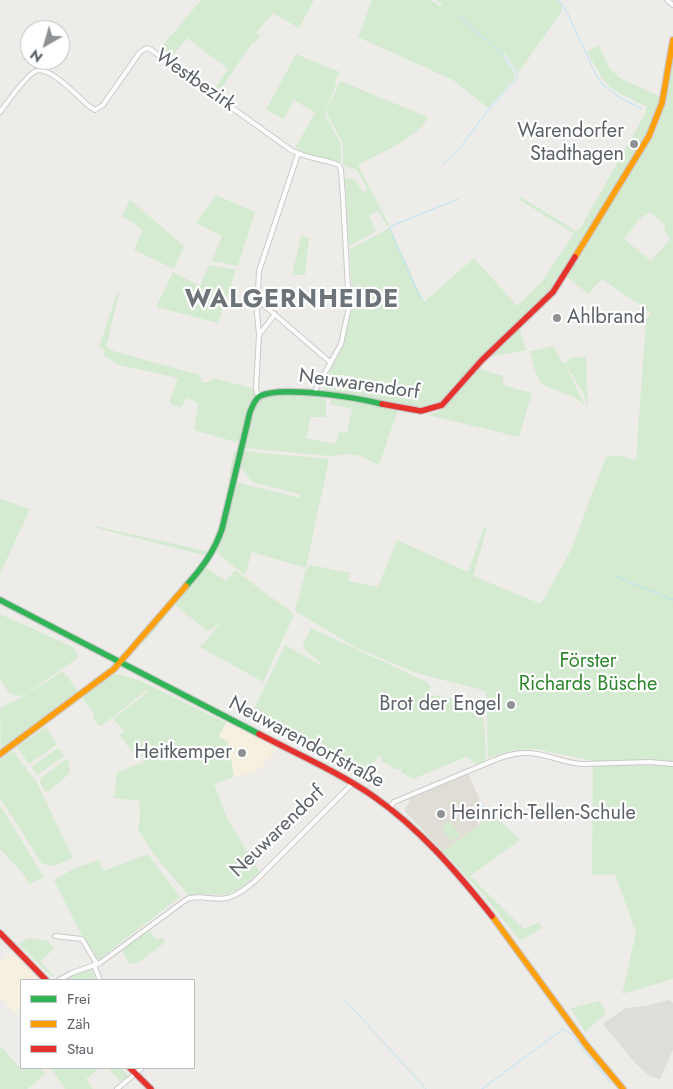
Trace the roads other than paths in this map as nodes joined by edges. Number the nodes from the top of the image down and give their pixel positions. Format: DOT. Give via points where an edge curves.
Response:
graph roads {
  1 [pos="667,0"];
  2 [pos="673,5"];
  3 [pos="673,40"];
  4 [pos="0,112"];
  5 [pos="298,154"];
  6 [pos="258,300"];
  7 [pos="275,314"];
  8 [pos="259,334"];
  9 [pos="332,363"];
  10 [pos="315,392"];
  11 [pos="260,396"];
  12 [pos="0,600"];
  13 [pos="120,663"];
  14 [pos="0,754"];
  15 [pos="673,764"];
  16 [pos="353,783"];
  17 [pos="390,807"];
  18 [pos="0,933"];
  19 [pos="55,936"];
  20 [pos="96,965"];
  21 [pos="45,979"];
  22 [pos="62,979"];
  23 [pos="100,979"];
  24 [pos="131,1069"];
  25 [pos="141,1069"];
  26 [pos="136,1074"];
  27 [pos="117,1089"];
  28 [pos="151,1089"];
  29 [pos="623,1089"];
  1 -- 2 [label="street"];
  3 -- 10 [label="street, Neuwarendorf" via="658,115 649,136 563,277 542,304 517,325 442,404 421,411"];
  4 -- 5 [label="street, Westbezirk" via="32,74 40,70 53,75 89,106 98,109 140,52 147,48"];
  5 -- 6 [label="street" via="259,271"];
  5 -- 9 [label="street" via="333,162 341,170 349,307 341,344"];
  6 -- 7 [label="street"];
  6 -- 8 [label="street"];
  7 -- 8 [label="street"];
  7 -- 9 [label="street"];
  8 -- 11 [label="street" via="256,387"];
  9 -- 10 [label="street"];
  10 -- 11 [label="street, Neuwarendorf" via="278,392"];
  11 -- 13 [label="street" via="250,412 216,546 205,564"];
  12 -- 13 [label="street, Neuwarendorfstraße"];
  13 -- 14 [label="street"];
  13 -- 16 [label="street, Neuwarendorfstraße"];
  15 -- 17 [label="street" via="573,763 541,755 511,755 406,796"];
  16 -- 17 [label="street, Neuwarendorfstraße"];
  16 -- 20 [label="street, Neuwarendorf" via="241,892 227,898 197,896 187,899"];
  17 -- 29 [label="street, Neuwarendorfstraße" via="482,902 587,1046"];
  18 -- 21 [label="street"];
  19 -- 20 [label="street" via="82,939"];
  20 -- 22 [label="street, Neuwarendorf"];
  20 -- 23 [label="street"];
  24 -- 26 [label="street"];
  25 -- 26 [label="street"];
  26 -- 27 [label="street"];
  26 -- 28 [label="street"];
}
